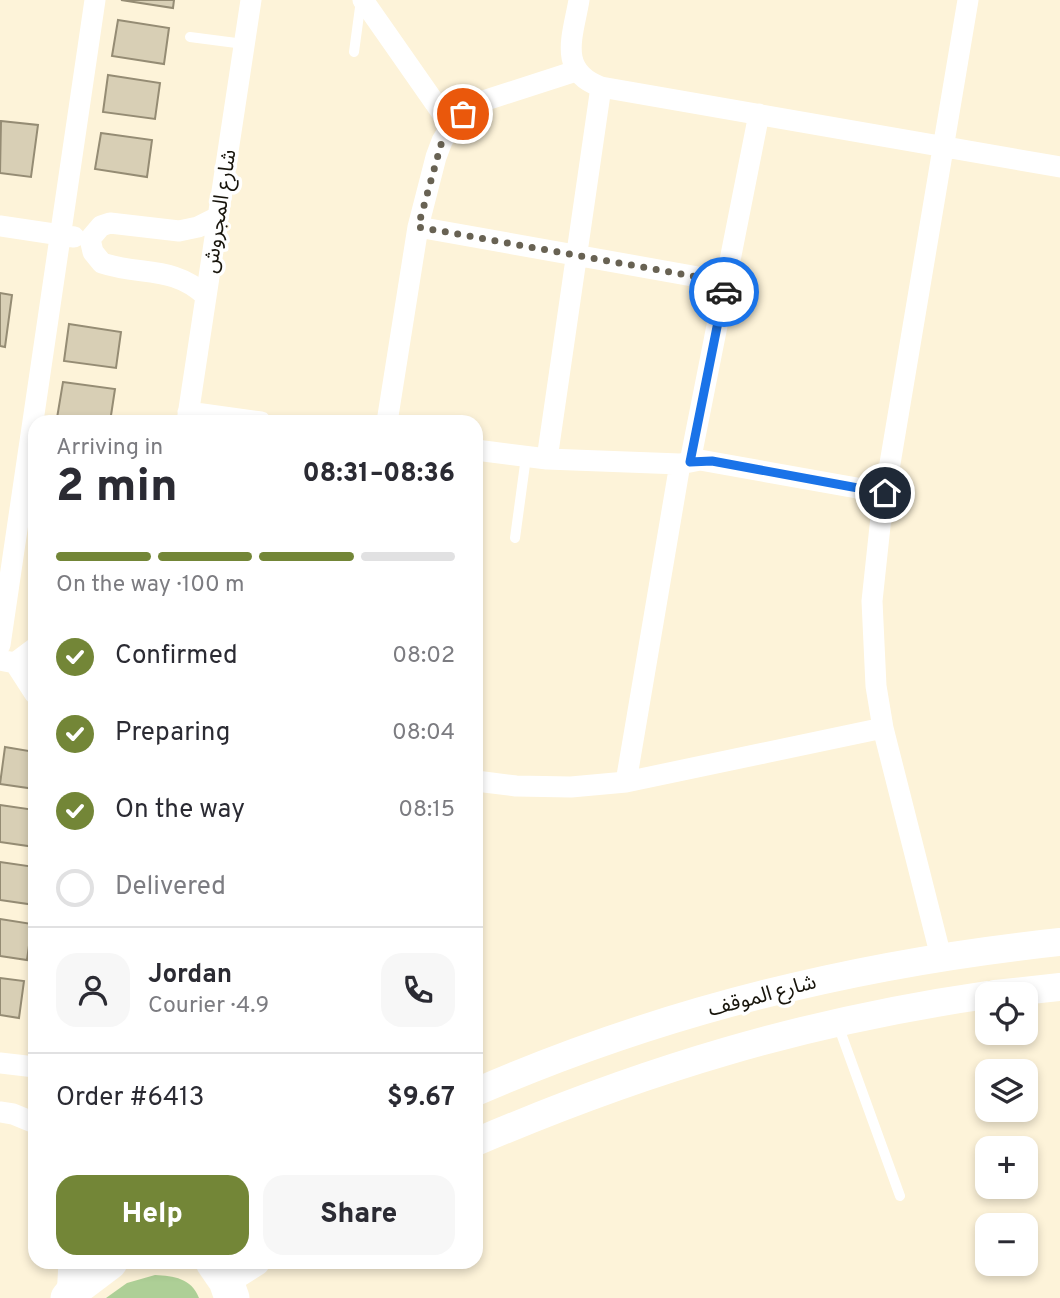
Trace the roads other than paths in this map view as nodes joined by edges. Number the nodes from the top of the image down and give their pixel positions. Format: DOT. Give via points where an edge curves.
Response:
graph roads {
  1 [pos="95,0"];
  2 [pos="251,0"];
  3 [pos="362,0"];
  4 [pos="579,0"];
  5 [pos="968,0"];
  6 [pos="190,37"];
  7 [pos="244,44"];
  8 [pos="354,52"];
  9 [pos="576,71"];
  10 [pos="601,87"];
  11 [pos="760,114"];
  12 [pos="451,126"];
  13 [pos="943,147"];
  14 [pos="1060,167"];
  15 [pos="218,217"];
  16 [pos="0,226"];
  17 [pos="418,227"];
  18 [pos="61,235"];
  19 [pos="90,239"];
  20 [pos="576,255"];
  21 [pos="726,282"];
  22 [pos="206,296"];
  23 [pos="34,415"];
  24 [pos="188,415"];
  25 [pos="388,415"];
  26 [pos="483,451"];
  27 [pos="28,457"];
  28 [pos="536,458"];
  29 [pos="685,463"];
  30 [pos="885,493"];
  31 [pos="515,538"];
  32 [pos="0,645"];
  33 [pos="28,652"];
  34 [pos="8,662"];
  35 [pos="28,686"];
  36 [pos="883,728"];
  37 [pos="483,782"];
  38 [pos="626,782"];
  39 [pos="1060,942"];
  40 [pos="941,957"];
  41 [pos="1060,987"];
  42 [pos="1038,989"];
  43 [pos="975,997"];
  44 [pos="837,1022"];
  45 [pos="0,1063"];
  46 [pos="28,1065"];
  47 [pos="483,1089"];
  48 [pos="0,1112"];
  49 [pos="28,1121"];
  50 [pos="483,1139"];
  51 [pos="900,1196"];
  52 [pos="69,1269"];
  53 [pos="101,1269"];
  54 [pos="244,1269"];
  55 [pos="224,1280"];
  56 [pos="68,1298"];
  1 -- 18 [label="street"];
  2 -- 7 [label="street, شارع المجروش"];
  3 -- 8 [label="lane"];
  3 -- 12 [label="street"];
  4 -- 9 [label="street" via="570,57"];
  5 -- 13 [label="street"];
  6 -- 7 [label="lane"];
  7 -- 15 [label="street, شارع المجروش"];
  9 -- 10 [label="street"];
  9 -- 12 [label="street" via="477,103"];
  10 -- 11 [label="street"];
  10 -- 20 [label="street"];
  11 -- 13 [label="street"];
  11 -- 21 [label="street"];
  12 -- 17 [label="street" via="436,158"];
  13 -- 14 [label="street"];
  13 -- 30 [label="street"];
  15 -- 19 [label="street" via="185,231 110,223"];
  15 -- 22 [label="street, شارع المجروش"];
  16 -- 18 [label="street"];
  17 -- 20 [label="street"];
  17 -- 25 [label="street"];
  18 -- 19 [label="street"];
  18 -- 23 [label="street"];
  19 -- 22 [label="street" via="102,262 177,277"];
  20 -- 21 [label="street"];
  20 -- 28 [label="street"];
  21 -- 29 [label="street"];
  22 -- 24 [label="street, شارع المجروش"];
  26 -- 28 [label="street"];
  27 -- 32 [label="street"];
  28 -- 29 [label="street"];
  28 -- 31 [label="lane"];
  29 -- 30 [label="street" via="712,461"];
  29 -- 38 [label="street"];
  30 -- 36 [label="street" via="872,601"];
  33 -- 34 [label="street"];
  34 -- 35 [label="street"];
  36 -- 38 [label="street"];
  36 -- 40 [label="street"];
  37 -- 38 [label="street" via="571,787"];
  39 -- 40 [label="street, شارع الموقف"];
  40 -- 47 [label="street, شارع الموقف" via="813,981 720,1005 584,1049"];
  41 -- 42 [label="street"];
  43 -- 44 [label="street, شارع الموقف"];
  44 -- 50 [label="street, شارع الموقف" via="666,1069"];
  44 -- 51 [label="lane"];
  45 -- 46 [label="street"];
  48 -- 49 [label="street"];
  52 -- 56 [label="street"];
  53 -- 56 [label="main road"];
  54 -- 55 [label="street"];
}
